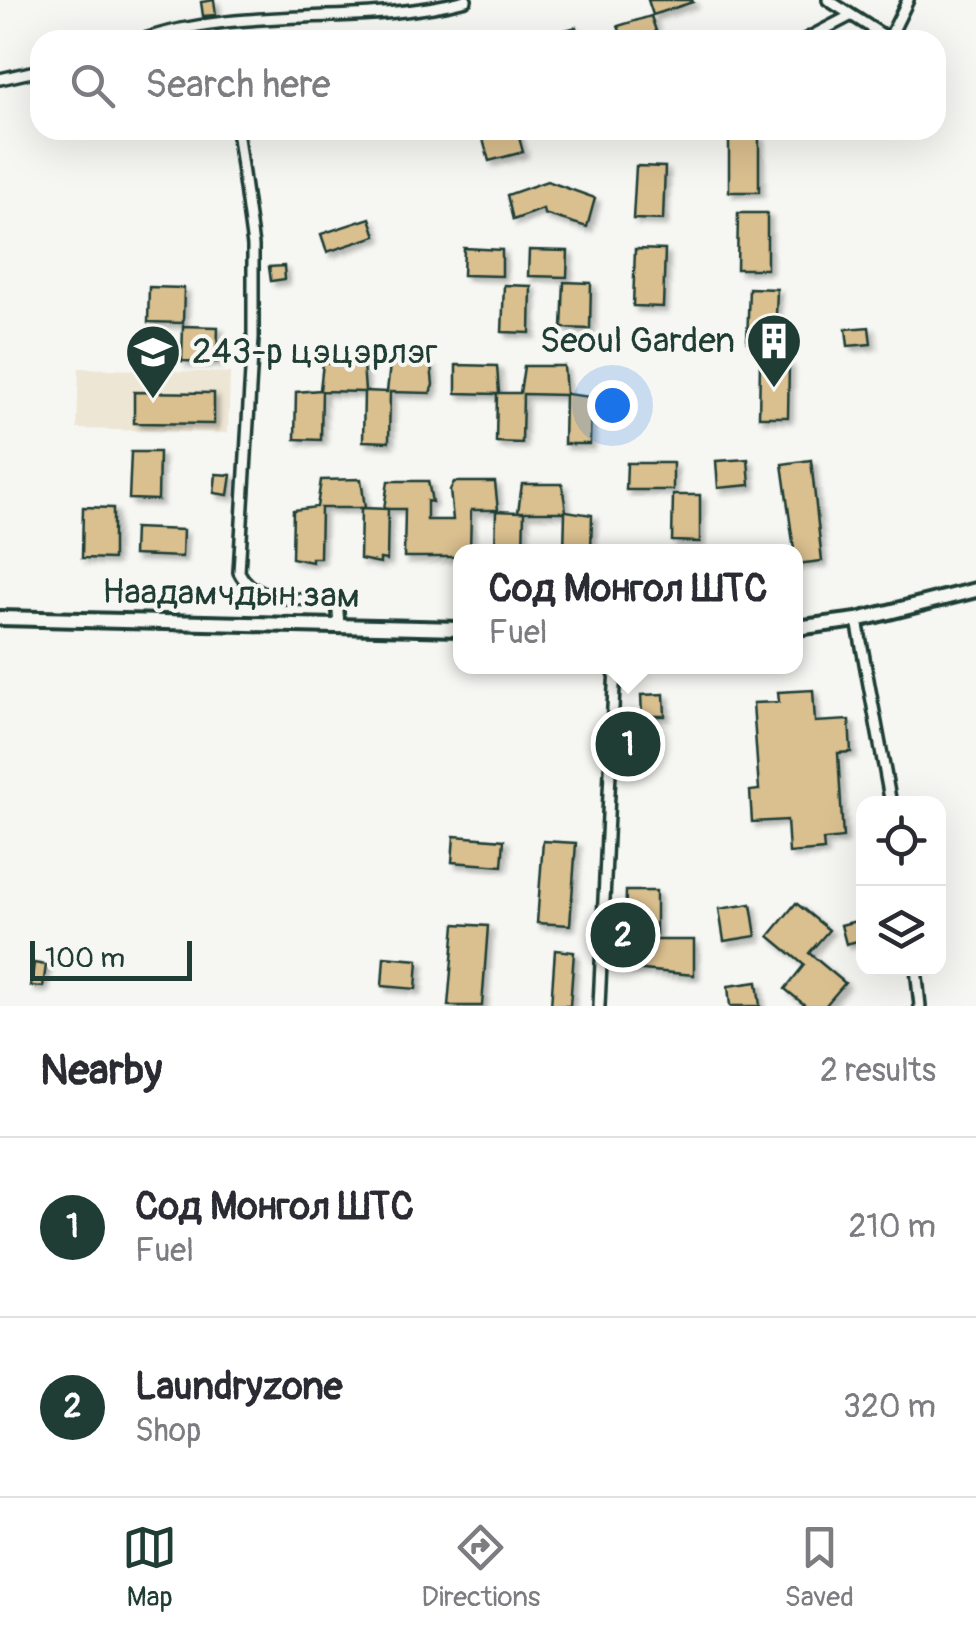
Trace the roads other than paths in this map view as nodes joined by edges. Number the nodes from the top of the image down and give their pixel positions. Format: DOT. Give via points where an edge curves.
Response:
graph roads {
  1 [pos="466,0"];
  2 [pos="828,0"];
  3 [pos="908,0"];
  4 [pos="850,16"];
  5 [pos="193,30"];
  6 [pos="823,30"];
  7 [pos="874,30"];
  8 [pos="893,30"];
  9 [pos="30,72"];
  10 [pos="0,80"];
  11 [pos="238,140"];
  12 [pos="976,590"];
  13 [pos="0,618"];
  14 [pos="856,620"];
  15 [pos="339,626"];
  16 [pos="803,627"];
  17 [pos="453,630"];
  18 [pos="615,674"];
  19 [pos="889,796"];
  20 [pos="917,976"];
  21 [pos="599,1006"];
  22 [pos="920,1006"];
  1 -- 5 [label="street" via="394,13 251,19"];
  2 -- 4 [label="street"];
  3 -- 8 [label="street"];
  4 -- 6 [label="street"];
  4 -- 7 [label="street"];
  9 -- 10 [label="street"];
  11 -- 15 [label="street" via="253,246 240,572 258,591 298,600 337,598"];
  12 -- 14 [label="main road"];
  13 -- 15 [label="main road, Наадамчдын зам"];
  14 -- 16 [label="main road"];
  14 -- 19 [label="street"];
  15 -- 17 [label="main road, Наадамчдын зам"];
  18 -- 21 [label="street"];
  20 -- 22 [label="street"];
}
